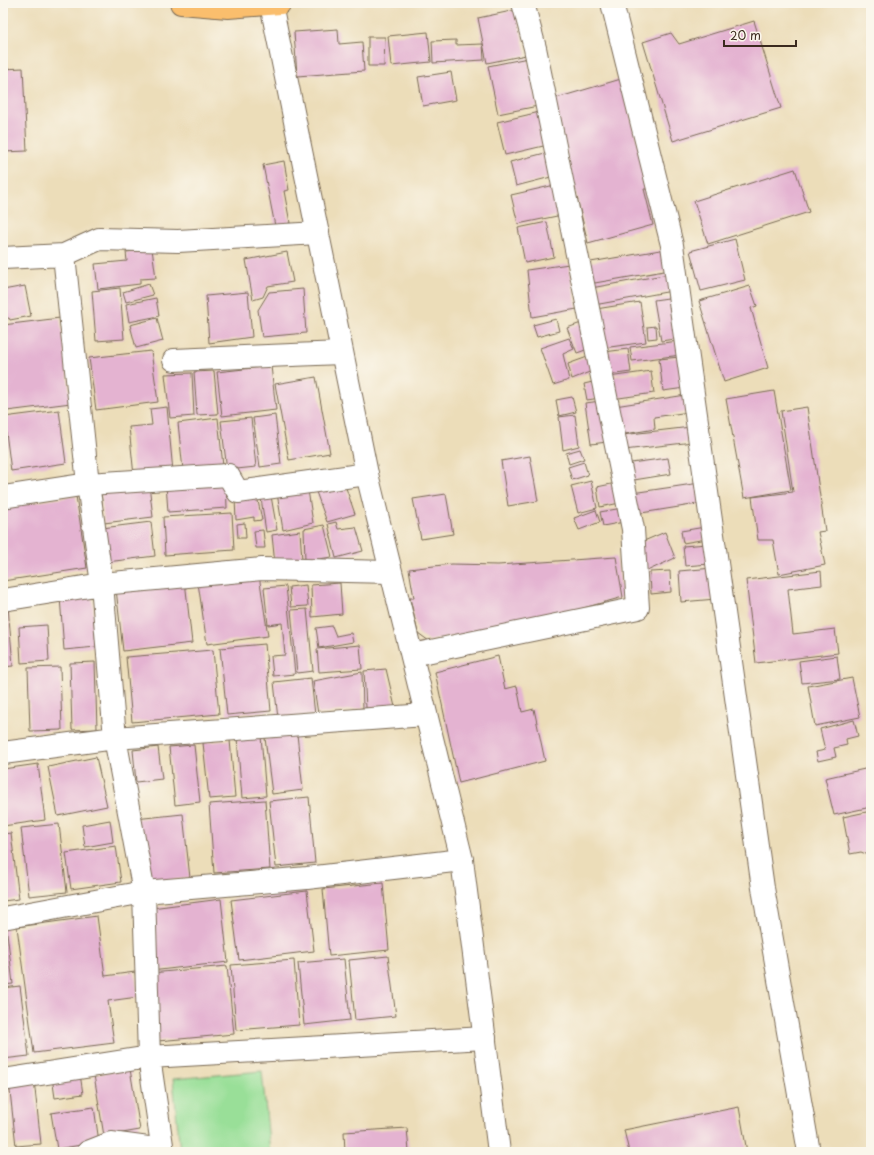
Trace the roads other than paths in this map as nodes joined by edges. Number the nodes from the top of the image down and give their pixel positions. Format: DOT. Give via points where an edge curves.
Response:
graph roads {
  1 [pos="181,3"];
  2 [pos="524,3"];
  3 [pos="612,3"];
  4 [pos="276,4"];
  5 [pos="318,233"];
  6 [pos="64,255"];
  7 [pos="3,258"];
  8 [pos="341,353"];
  9 [pos="174,360"];
  10 [pos="367,474"];
  11 [pos="88,484"];
  12 [pos="3,497"];
  13 [pos="390,572"];
  14 [pos="102,584"];
  15 [pos="3,600"];
  16 [pos="412,655"];
  17 [pos="426,715"];
  18 [pos="115,738"];
  19 [pos="3,752"];
  20 [pos="462,860"];
  21 [pos="144,892"];
  22 [pos="3,918"];
  23 [pos="485,1038"];
  24 [pos="149,1057"];
  25 [pos="3,1080"];
  26 [pos="163,1151"];
  27 [pos="88,1152"];
  28 [pos="499,1152"];
  29 [pos="809,1152"];
  1 -- 4 [label="main road" via="228,7"];
  2 -- 16 [label="street" via="633,529 638,608"];
  3 -- 29 [label="street" via="672,245 763,888"];
  4 -- 5 [label="street"];
  5 -- 6 [label="street" via="178,241 99,240"];
  5 -- 8 [label="street"];
  6 -- 7 [label="street"];
  6 -- 11 [label="street"];
  8 -- 9 [label="street"];
  8 -- 10 [label="street"];
  10 -- 11 [label="street" via="238,492 228,475"];
  10 -- 13 [label="street"];
  11 -- 12 [label="street"];
  11 -- 14 [label="street"];
  13 -- 14 [label="street" via="262,569"];
  13 -- 16 [label="street"];
  14 -- 15 [label="street"];
  14 -- 18 [label="street"];
  16 -- 17 [label="street"];
  17 -- 18 [label="street"];
  17 -- 20 [label="street"];
  18 -- 19 [label="street"];
  18 -- 21 [label="street"];
  20 -- 21 [label="street" via="307,878"];
  20 -- 23 [label="street"];
  21 -- 22 [label="street"];
  21 -- 24 [label="street"];
  23 -- 24 [label="street"];
  23 -- 28 [label="street"];
  24 -- 25 [label="street"];
  24 -- 26 [label="street"];
  26 -- 27 [label="street" via="110,1143"];
}
